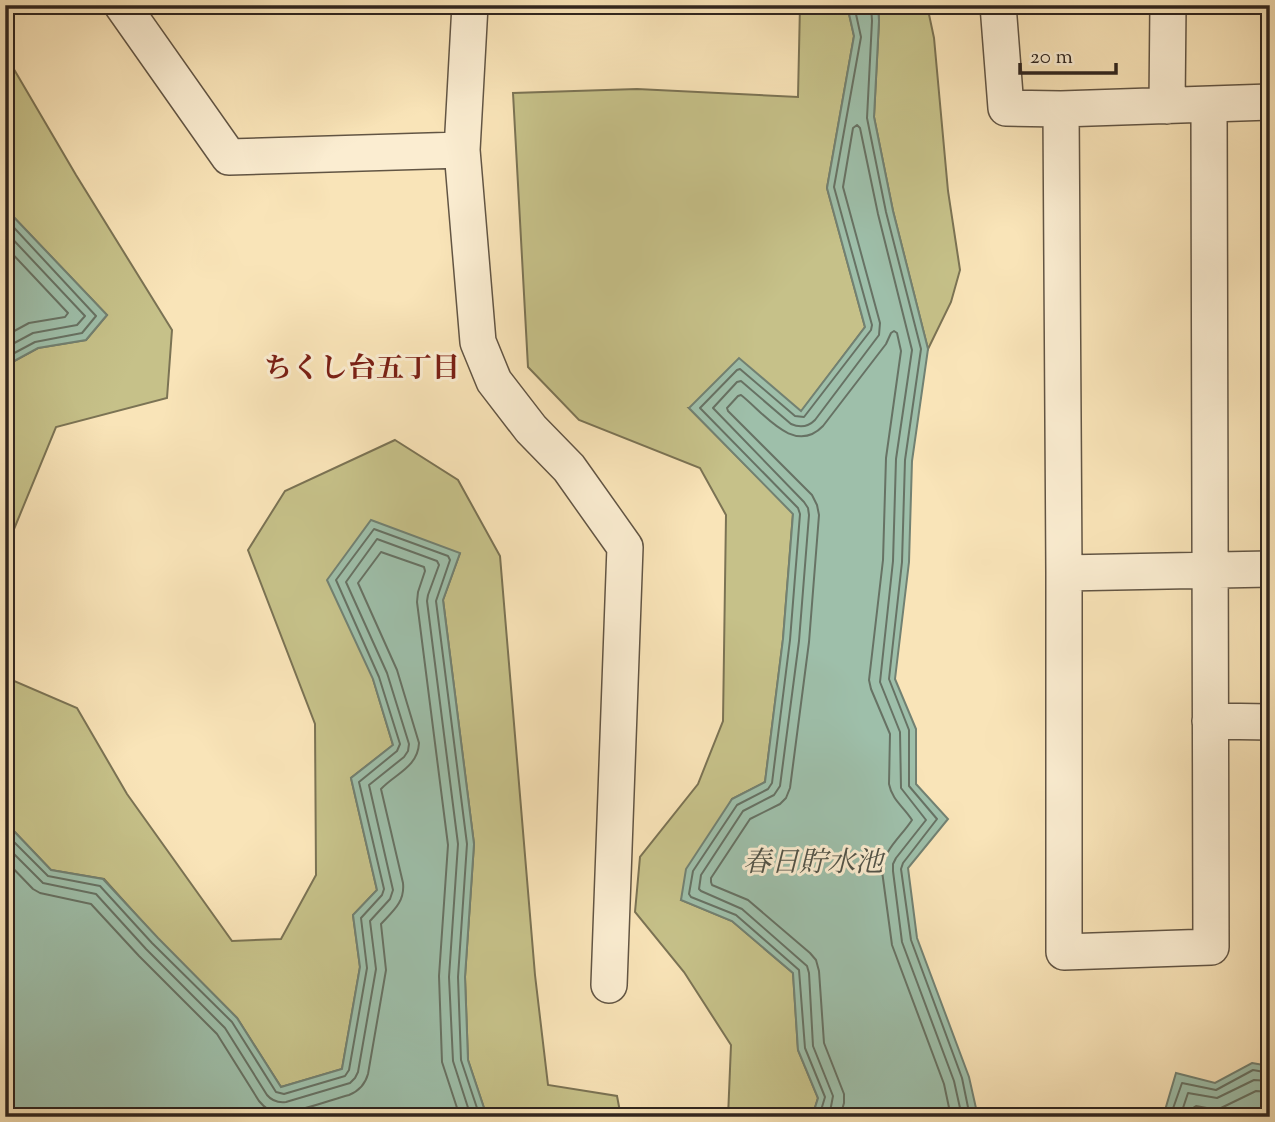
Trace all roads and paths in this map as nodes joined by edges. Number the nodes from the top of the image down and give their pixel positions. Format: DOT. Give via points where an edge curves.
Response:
graph roads {
  1 [pos="122,5"];
  2 [pos="470,5"];
  3 [pos="998,5"];
  4 [pos="1168,5"];
  5 [pos="1270,102"];
  6 [pos="1209,105"];
  7 [pos="1167,106"];
  8 [pos="1060,109"];
  9 [pos="462,150"];
  10 [pos="1270,569"];
  11 [pos="1210,570"];
  12 [pos="1064,573"];
  13 [pos="1210,721"];
  14 [pos="1270,722"];
  15 [pos="609,985"];
  1 -- 9 [label="street" via="229,157"];
  2 -- 9 [label="street"];
  3 -- 8 [label="street" via="1006,108"];
  4 -- 7 [label="street"];
  5 -- 6 [label="street"];
  6 -- 7 [label="street"];
  6 -- 11 [label="street"];
  7 -- 8 [label="street"];
  8 -- 12 [label="street"];
  9 -- 15 [label="street" via="478,342 494,381 569,468 625,547"];
  10 -- 11 [label="street"];
  11 -- 12 [label="street"];
  11 -- 13 [label="street"];
  12 -- 13 [label="street" via="1064,952 1211,947"];
  13 -- 14 [label="street"];
}
